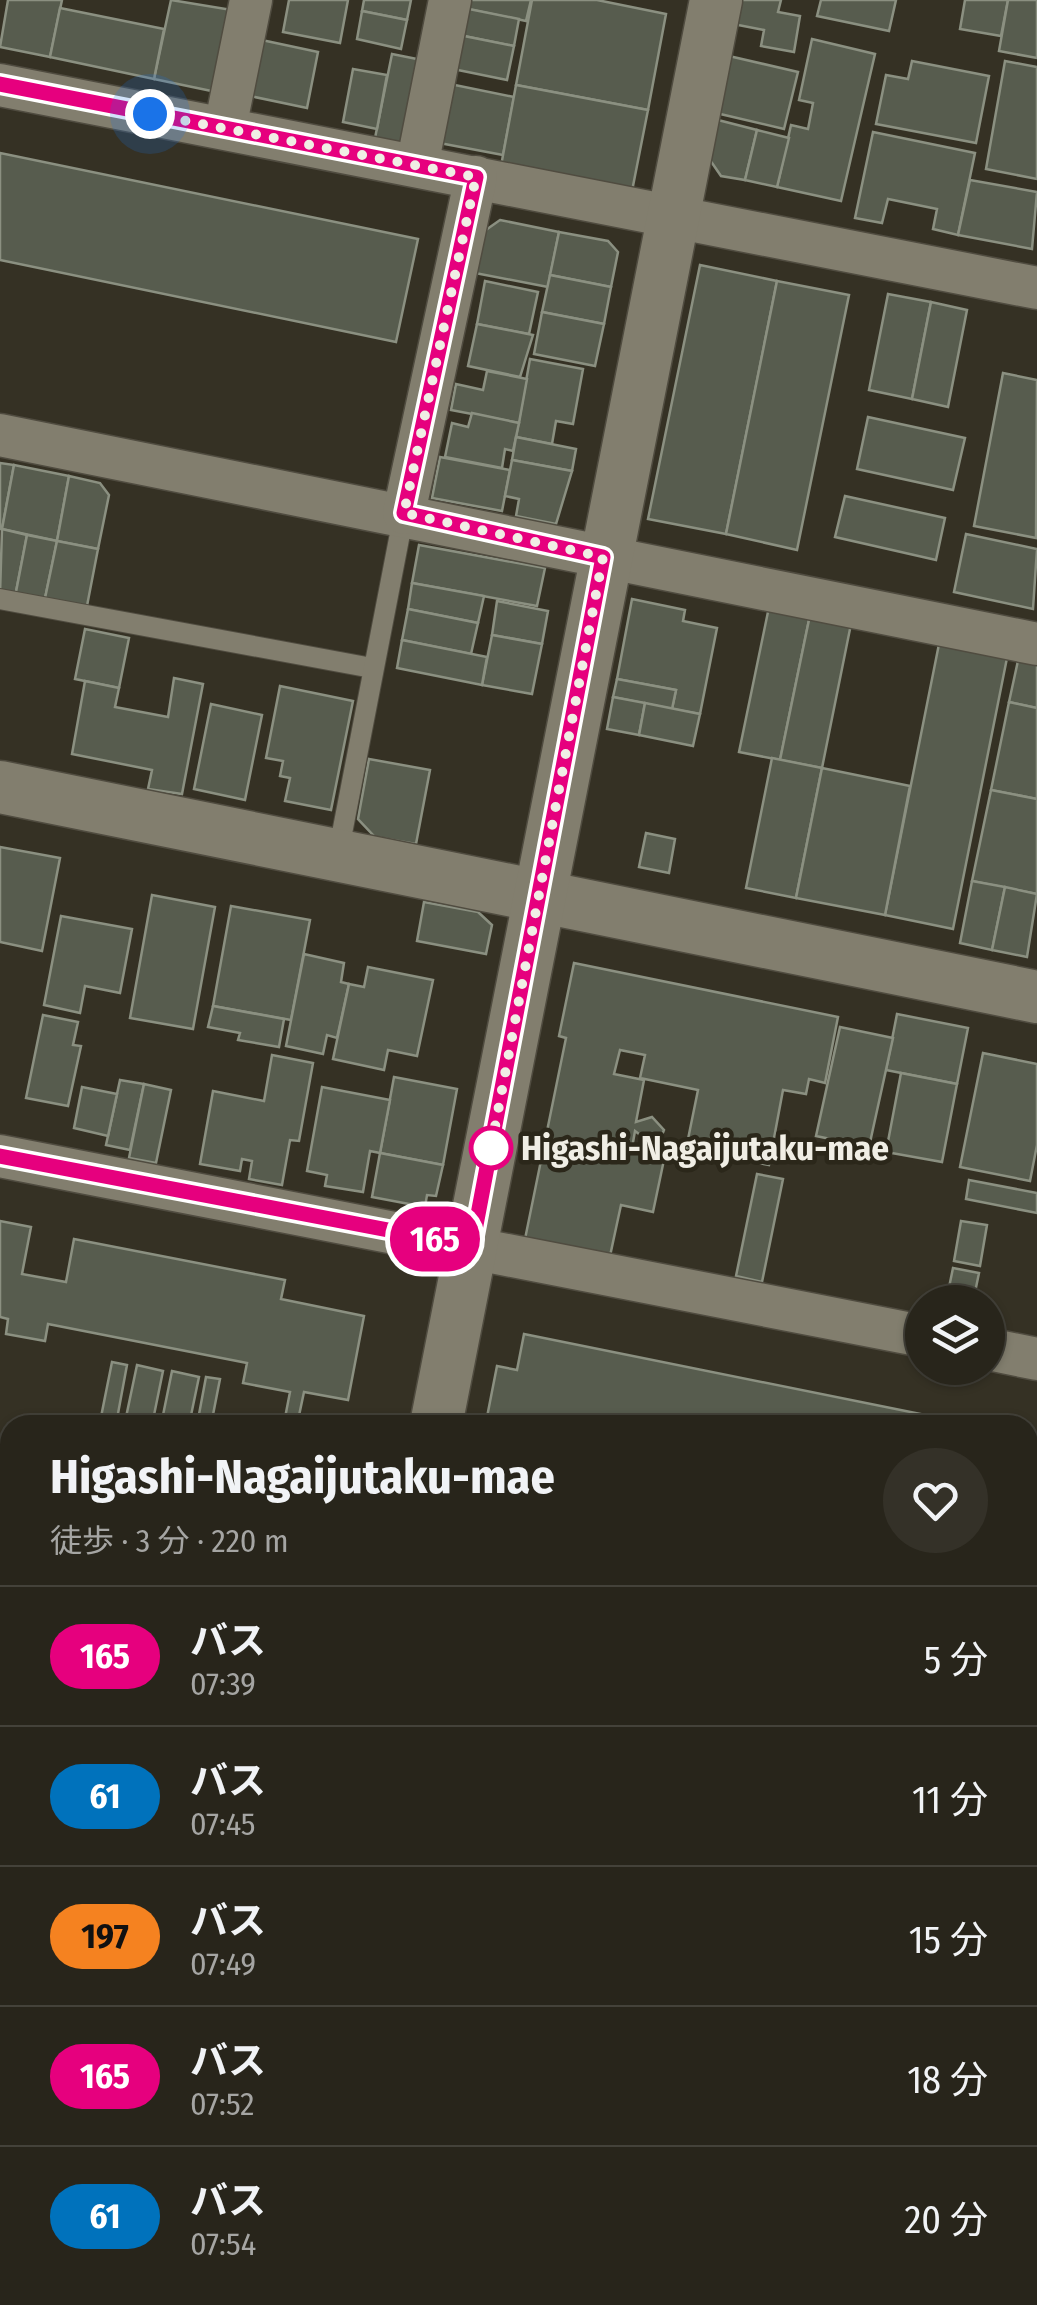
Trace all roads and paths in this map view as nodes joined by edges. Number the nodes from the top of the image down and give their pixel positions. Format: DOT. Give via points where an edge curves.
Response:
graph roads {
  1 [pos="450,0"];
  2 [pos="716,0"];
  3 [pos="244,1"];
  4 [pos="0,84"];
  5 [pos="225,128"];
  6 [pos="417,166"];
  7 [pos="476,177"];
  8 [pos="673,215"];
  9 [pos="1037,288"];
  10 [pos="0,436"];
  11 [pos="404,513"];
  12 [pos="603,557"];
  13 [pos="0,599"];
  14 [pos="1037,644"];
  15 [pos="372,668"];
  16 [pos="0,787"];
  17 [pos="338,854"];
  18 [pos="542,894"];
  19 [pos="1037,997"];
  20 [pos="0,1156"];
  21 [pos="472,1246"];
  22 [pos="905,1333"];
  23 [pos="1005,1352"];
  24 [pos="1037,1359"];
  25 [pos="438,1415"];
  1 -- 6 [label="street"];
  2 -- 8 [label="street"];
  3 -- 5 [label="street"];
  4 -- 5 [label="street"];
  5 -- 6 [label="street"];
  6 -- 7 [label="street"];
  7 -- 8 [label="street"];
  7 -- 11 [label="street"];
  8 -- 9 [label="street"];
  8 -- 12 [label="street"];
  10 -- 11 [label="street"];
  11 -- 12 [label="street"];
  11 -- 15 [label="lane"];
  12 -- 14 [label="street"];
  12 -- 18 [label="street"];
  13 -- 15 [label="lane"];
  15 -- 17 [label="lane"];
  16 -- 17 [label="street"];
  17 -- 18 [label="street"];
  18 -- 19 [label="street"];
  18 -- 21 [label="street"];
  20 -- 21 [label="street"];
  21 -- 22 [label="street"];
  21 -- 25 [label="street"];
  23 -- 24 [label="street"];
}
